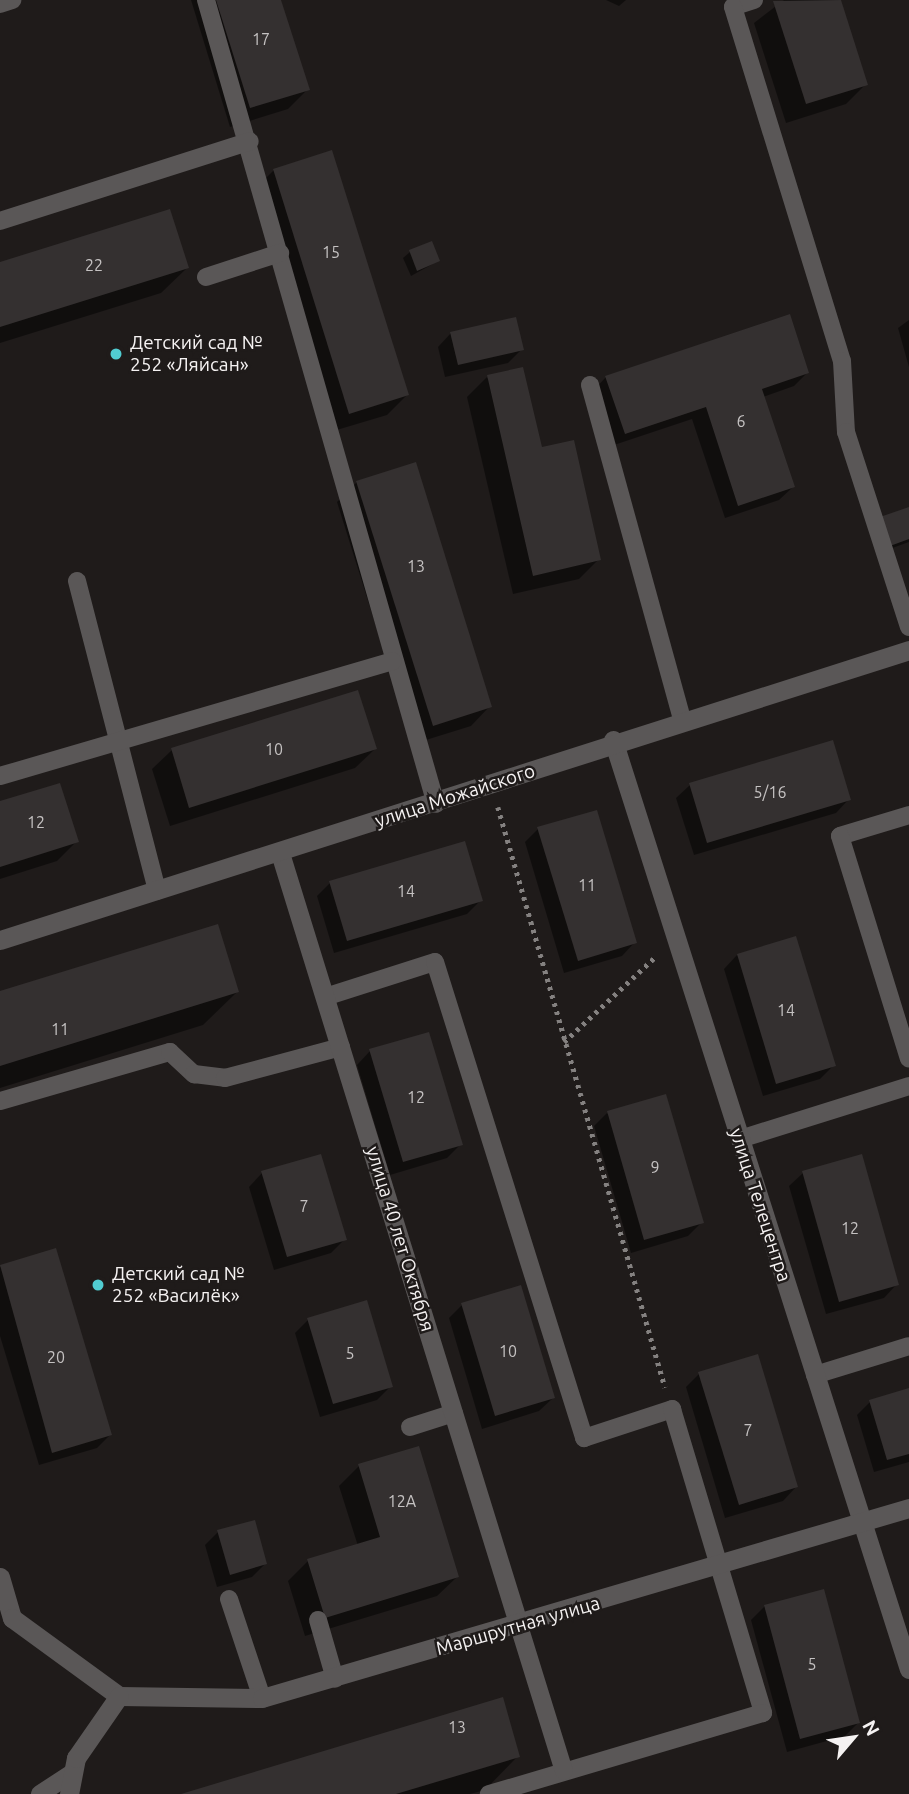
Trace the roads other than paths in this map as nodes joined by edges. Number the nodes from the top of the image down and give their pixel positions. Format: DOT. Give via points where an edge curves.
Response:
graph roads {
  1 [pos="12,0"];
  2 [pos="206,0"];
  3 [pos="754,0"];
  4 [pos="0,4"];
  5 [pos="250,141"];
  6 [pos="0,221"];
  7 [pos="280,253"];
  8 [pos="206,277"];
  9 [pos="590,385"];
  10 [pos="77,581"];
  11 [pos="909,627"];
  12 [pos="909,650"];
  13 [pos="392,661"];
  14 [pos="682,719"];
  15 [pos="613,740"];
  16 [pos="117,742"];
  17 [pos="0,776"];
  18 [pos="436,804"];
  19 [pos="909,815"];
  20 [pos="280,853"];
  21 [pos="157,891"];
  22 [pos="0,940"];
  23 [pos="325,997"];
  24 [pos="341,1047"];
  25 [pos="909,1059"];
  26 [pos="909,1086"];
  27 [pos="0,1101"];
  28 [pos="740,1139"];
  29 [pos="909,1346"];
  30 [pos="815,1375"];
  31 [pos="454,1413"];
  32 [pos="410,1427"];
  33 [pos="909,1508"];
  34 [pos="860,1522"];
  35 [pos="719,1568"];
  36 [pos="0,1577"];
  37 [pos="229,1599"];
  38 [pos="4,1607"];
  39 [pos="318,1620"];
  40 [pos="519,1626"];
  41 [pos="909,1669"];
  42 [pos="335,1679"];
  43 [pos="120,1696"];
  44 [pos="262,1698"];
  45 [pos="564,1771"];
  46 [pos="71,1774"];
  47 [pos="40,1794"];
  48 [pos="69,1794"];
  49 [pos="489,1794"];
  1 -- 4 [label="lane"];
  2 -- 5 [label="lane"];
  3 -- 11 [label="lane" via="733,7 842,361 846,432"];
  5 -- 6 [label="lane"];
  5 -- 7 [label="lane"];
  7 -- 8 [label="lane"];
  7 -- 13 [label="lane"];
  9 -- 14 [label="lane"];
  10 -- 16 [label="lane"];
  12 -- 14 [label="street, улица Можайского"];
  13 -- 16 [label="lane"];
  13 -- 18 [label="lane"];
  14 -- 15 [label="street, улица Можайского"];
  15 -- 18 [label="street, улица Можайского"];
  15 -- 28 [label="street, улица Телецентра"];
  16 -- 17 [label="lane"];
  16 -- 21 [label="lane"];
  18 -- 20 [label="street, улица Можайского"];
  19 -- 25 [label="lane" via="840,836"];
  20 -- 21 [label="street, улица Можайского"];
  20 -- 23 [label="street, улица 40 лет Октября"];
  21 -- 22 [label="street, улица Можайского"];
  23 -- 24 [label="street, улица 40 лет Октября"];
  23 -- 35 [label="lane" via="435,962 584,1438 672,1409"];
  24 -- 27 [label="lane" via="225,1078 194,1074 170,1052"];
  24 -- 31 [label="street, улица 40 лет Октября"];
  26 -- 28 [label="lane"];
  28 -- 30 [label="street, улица Телецентра"];
  29 -- 30 [label="lane"];
  30 -- 34 [label="street, улица Телецентра"];
  31 -- 32 [label="lane"];
  31 -- 40 [label="street, улица 40 лет Октября"];
  33 -- 34 [label="street, Маршрутная улица"];
  34 -- 35 [label="street, Маршрутная улица"];
  34 -- 41 [label="street, улица Телецентра"];
  35 -- 40 [label="street, Маршрутная улица"];
  35 -- 45 [label="lane" via="762,1713"];
  36 -- 38 [label="street"];
  37 -- 44 [label="lane"];
  38 -- 43 [label="street" via="12,1618"];
  39 -- 42 [label="lane"];
  40 -- 42 [label="street, Маршрутная улица"];
  40 -- 45 [label="lane"];
  42 -- 44 [label="street, Маршрутная улица"];
  43 -- 44 [label="street, Маршрутная улица"];
  43 -- 46 [label="street"];
  45 -- 49 [label="lane"];
  46 -- 47 [label="lane"];
  46 -- 48 [label="street"];
}
